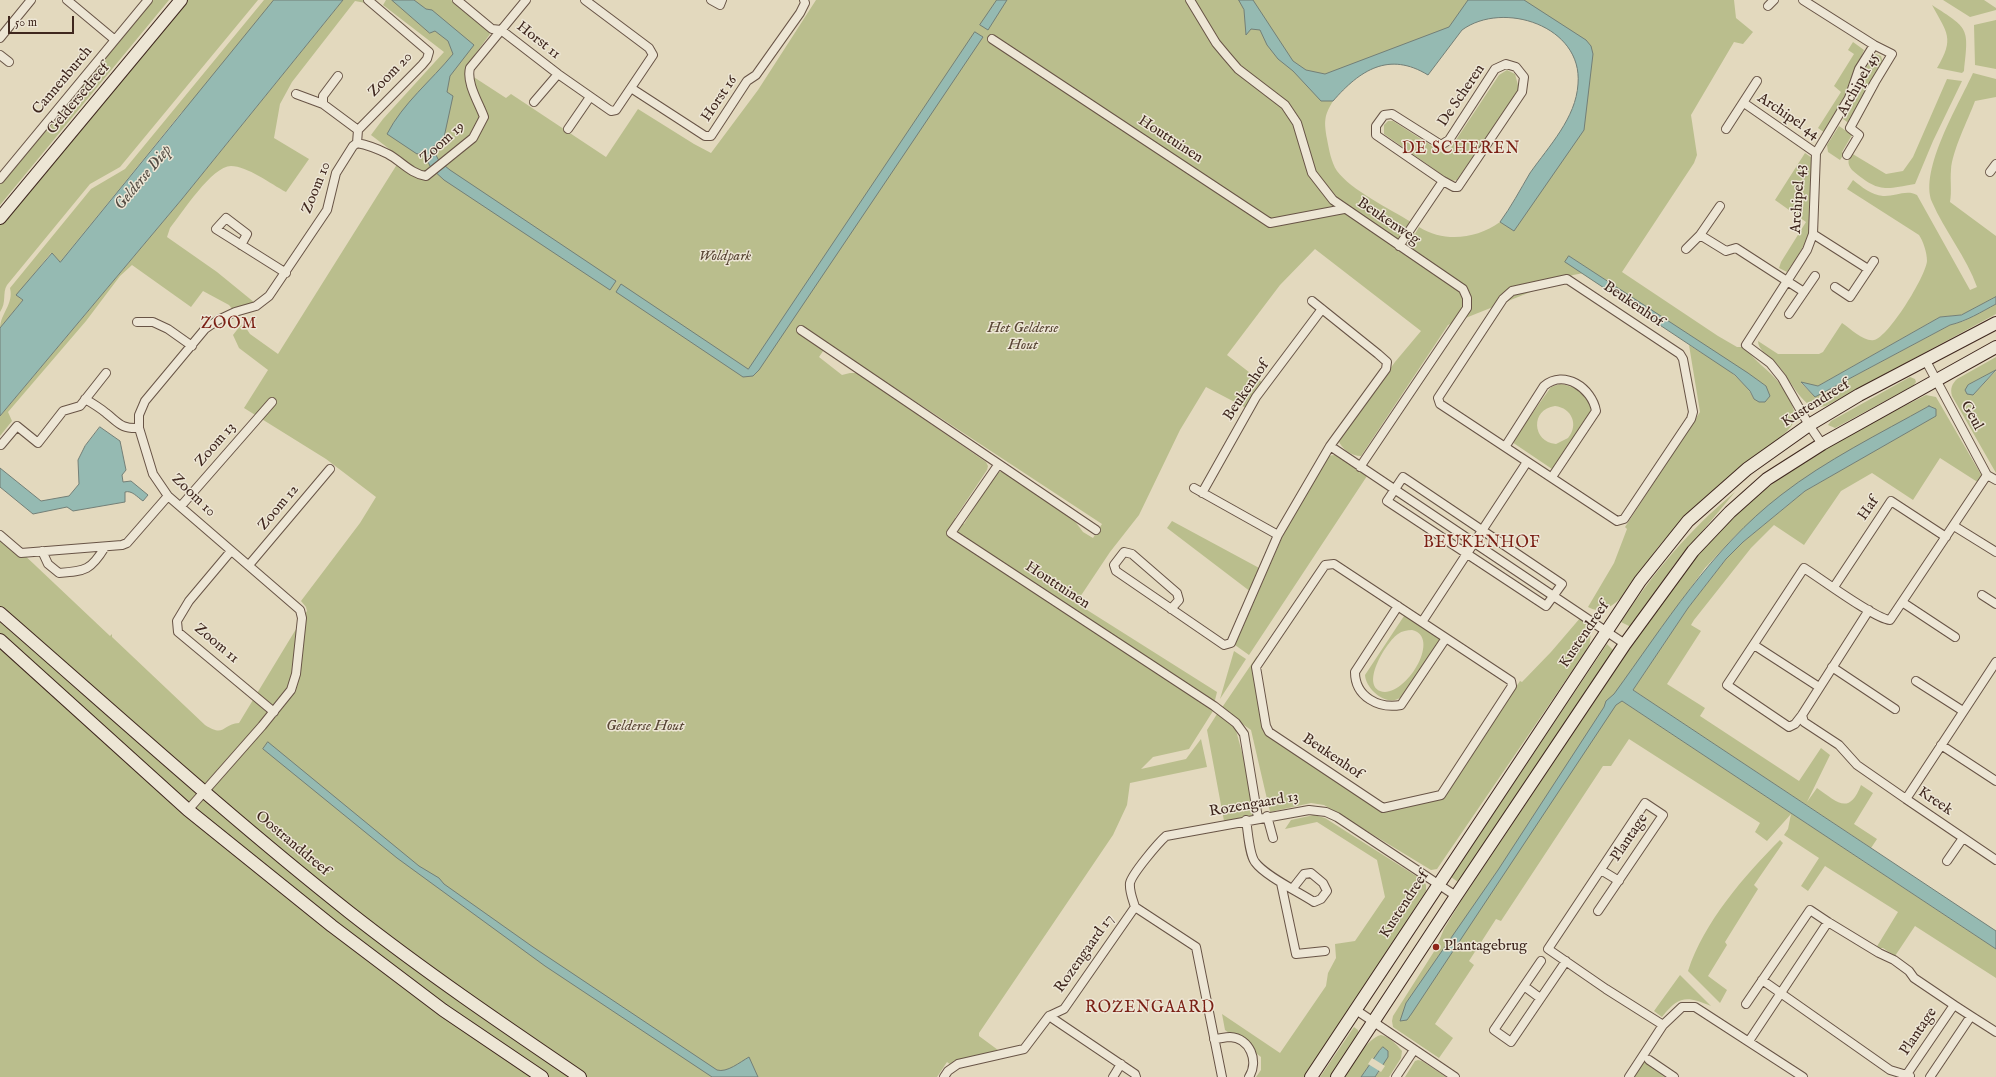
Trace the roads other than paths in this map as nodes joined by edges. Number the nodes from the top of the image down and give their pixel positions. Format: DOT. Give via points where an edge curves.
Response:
graph roads {
  1 [pos="31,0"];
  2 [pos="67,0"];
  3 [pos="148,0"];
  4 [pos="173,0"];
  5 [pos="181,0"];
  6 [pos="368,0"];
  7 [pos="457,0"];
  8 [pos="526,0"];
  9 [pos="585,0"];
  10 [pos="711,0"];
  11 [pos="722,0"];
  12 [pos="804,0"];
  13 [pos="1190,0"];
  14 [pos="1803,0"];
  15 [pos="501,30"];
  16 [pos="0,38"];
  17 [pos="992,39"];
  18 [pos="115,40"];
  19 [pos="1874,45"];
  20 [pos="0,55"];
  21 [pos="8,62"];
  22 [pos="558,74"];
  23 [pos="338,76"];
  24 [pos="470,80"];
  25 [pos="1757,82"];
  26 [pos="630,88"];
  27 [pos="296,94"];
  28 [pos="590,98"];
  29 [pos="534,102"];
  30 [pos="1744,103"];
  31 [pos="323,104"];
  32 [pos="1837,119"];
  33 [pos="1850,128"];
  34 [pos="568,129"];
  35 [pos="1726,129"];
  36 [pos="358,130"];
  37 [pos="358,143"];
  38 [pos="1816,153"];
  39 [pos="1847,155"];
  40 [pos="1996,164"];
  41 [pos="1990,172"];
  42 [pos="1,175"];
  43 [pos="1443,180"];
  44 [pos="1720,206"];
  45 [pos="0,209"];
  46 [pos="1344,209"];
  47 [pos="0,218"];
  48 [pos="1813,234"];
  49 [pos="1700,235"];
  50 [pos="241,245"];
  51 [pos="1399,246"];
  52 [pos="1686,248"];
  53 [pos="1874,261"];
  54 [pos="1868,269"];
  55 [pos="286,273"];
  56 [pos="1815,276"];
  57 [pos="1787,280"];
  58 [pos="1835,287"];
  59 [pos="1804,292"];
  60 [pos="1312,301"];
  61 [pos="1322,309"];
  62 [pos="1789,314"];
  63 [pos="137,322"];
  64 [pos="1996,323"];
  65 [pos="801,330"];
  66 [pos="192,346"];
  67 [pos="1996,347"];
  68 [pos="1926,361"];
  69 [pos="106,373"];
  70 [pos="1935,380"];
  71 [pos="85,399"];
  72 [pos="272,402"];
  73 [pos="1809,425"];
  74 [pos="139,428"];
  75 [pos="1822,444"];
  76 [pos="1,445"];
  77 [pos="1330,446"];
  78 [pos="1505,447"];
  79 [pos="1527,462"];
  80 [pos="998,465"];
  81 [pos="1360,467"];
  82 [pos="330,469"];
  83 [pos="1987,475"];
  84 [pos="1552,477"];
  85 [pos="1996,480"];
  86 [pos="1394,490"];
  87 [pos="168,496"];
  88 [pos="180,506"];
  89 [pos="1954,526"];
  90 [pos="1096,530"];
  91 [pos="1483,531"];
  92 [pos="1278,535"];
  93 [pos="0,536"];
  94 [pos="1946,536"];
  95 [pos="1474,543"];
  96 [pos="105,547"];
  97 [pos="42,551"];
  98 [pos="231,551"];
  99 [pos="1996,552"];
  100 [pos="1467,554"];
  101 [pos="249,565"];
  102 [pos="1834,587"];
  103 [pos="1555,595"];
  104 [pos="1982,596"];
  105 [pos="1902,602"];
  106 [pos="1996,604"];
  107 [pos="1398,606"];
  108 [pos="1171,609"];
  109 [pos="1869,610"];
  110 [pos="0,613"];
  111 [pos="1422,622"];
  112 [pos="1607,631"];
  113 [pos="1954,637"];
  114 [pos="1446,638"];
  115 [pos="0,640"];
  116 [pos="1625,644"];
  117 [pos="1754,645"];
  118 [pos="1996,664"];
  119 [pos="1832,667"];
  120 [pos="1916,681"];
  121 [pos="1819,687"];
  122 [pos="1895,709"];
  123 [pos="1963,711"];
  124 [pos="274,712"];
  125 [pos="1802,715"];
  126 [pos="1941,746"];
  127 [pos="1996,781"];
  128 [pos="205,791"];
  129 [pos="1906,799"];
  130 [pos="188,810"];
  131 [pos="1267,816"];
  132 [pos="1258,818"];
  133 [pos="1246,820"];
  134 [pos="1273,838"];
  135 [pos="1963,838"];
  136 [pos="1996,860"];
  137 [pos="1947,861"];
  138 [pos="1601,870"];
  139 [pos="1618,881"];
  140 [pos="1281,883"];
  141 [pos="1438,884"];
  142 [pos="1294,888"];
  143 [pos="1456,896"];
  144 [pos="1135,907"];
  145 [pos="1598,911"];
  146 [pos="1828,922"];
  147 [pos="1325,951"];
  148 [pos="1566,960"];
  149 [pos="1541,961"];
  150 [pos="1762,980"];
  151 [pos="1524,986"];
  152 [pos="1781,993"];
  153 [pos="1540,998"];
  154 [pos="1746,1004"];
  155 [pos="1954,1005"];
  156 [pos="1356,1010"];
  157 [pos="1049,1016"];
  158 [pos="1971,1016"];
  159 [pos="1373,1022"];
  160 [pos="1663,1025"];
  161 [pos="1996,1032"];
  162 [pos="1214,1039"];
  163 [pos="1749,1041"];
  164 [pos="1414,1050"];
  165 [pos="1649,1060"];
  166 [pos="1121,1064"];
  167 [pos="1908,1076"];
  168 [pos="542,1077"];
  169 [pos="580,1077"];
  170 [pos="944,1077"];
  171 [pos="1113,1077"];
  172 [pos="1136,1077"];
  173 [pos="1222,1077"];
  174 [pos="1249,1077"];
  175 [pos="1311,1077"];
  176 [pos="1337,1077"];
  177 [pos="1396,1077"];
  178 [pos="1456,1077"];
  179 [pos="1629,1077"];
  180 [pos="1674,1077"];
  181 [pos="1803,1077"];
  182 [pos="1930,1077"];
  1 -- 16 [label="street"];
  2 -- 18 [label="street"];
  3 -- 18 [label="street, Cannenburch"];
  4 -- 45 [label="main road, Geldersedreef"];
  5 -- 47 [label="main road, Geldersedreef"];
  6 -- 36 [label="street, Zoom 20" via="429,52 422,65"];
  7 -- 15 [label="street, Horst 11" via="492,29"];
  8 -- 15 [label="street"];
  9 -- 26 [label="street" via="649,48 653,54"];
  10 -- 11 [label="street" via="720,5"];
  12 -- 26 [label="street, Horst 16" via="800,14 756,75 748,81 711,136 705,136"];
  13 -- 46 [label="street, Beukenweg" via="1216,43 1238,69 1285,105 1297,123 1312,173 1333,200"];
  14 -- 19 [label="street, Archipel 45"];
  15 -- 22 [label="street, Horst 11"];
  15 -- 24 [label="street, Horst 11" via="470,68"];
  17 -- 46 [label="street, Houttuinen" via="1270,223"];
  18 -- 42 [label="street, Cannenburch"];
  19 -- 32 [label="street, Archipel 43" via="1859,69 1849,98"];
  19 -- 33 [label="street, Archipel 45" via="1892,54"];
  20 -- 21 [label="street"];
  22 -- 28 [label="street, Horst 11"];
  22 -- 29 [label="street, Horst 11"];
  23 -- 31 [label="street" via="323,96"];
  24 -- 37 [label="street, Zoom 19" via="484,117 473,138 429,175 418,175 388,154"];
  25 -- 30 [label="street, Archipel 44"];
  26 -- 28 [label="street, Horst 11" via="616,110 611,111"];
  27 -- 31 [label="street"];
  28 -- 34 [label="street"];
  30 -- 35 [label="street, Archipel 44"];
  30 -- 38 [label="street, Archipel 44"];
  31 -- 36 [label="street"];
  32 -- 33 [label="street"];
  32 -- 38 [label="street, Archipel 43"];
  33 -- 39 [label="street, Archipel 45" via="1859,135"];
  36 -- 37 [label="street"];
  37 -- 55 [label="street, Zoom 10" via="353,146 336,173 327,210"];
  38 -- 48 [label="street, Archipel 43"];
  40 -- 41 [label="street"];
  43 -- 43 [label="street, De Scheren" via="1384,142 1376,135 1376,126 1384,115 1392,114 1440,145 1448,140 1495,69 1506,64 1516,67 1524,77 1522,92 1458,187"];
  43 -- 51 [label="street"];
  44 -- 49 [label="street"];
  46 -- 51 [label="street, Beukenweg"];
  48 -- 54 [label="street"];
  48 -- 57 [label="street, Archipel 43" via="1807,250"];
  49 -- 52 [label="street"];
  49 -- 57 [label="street" via="1726,251 1736,248"];
  50 -- 55 [label="street"];
  51 -- 81 [label="street, Beukenweg" via="1463,289 1468,298 1467,308"];
  53 -- 54 [label="street"];
  54 -- 58 [label="street" via="1850,297"];
  55 -- 66 [label="street, Zoom 10" via="270,296 256,306 218,320 205,329"];
  56 -- 59 [label="street"];
  57 -- 59 [label="street"];
  57 -- 73 [label="street, Archipel 43" via="1746,345 1770,363 1782,378"];
  59 -- 62 [label="street"];
  60 -- 61 [label="street"];
  61 -- 77 [label="street" via="1387,362 1386,369"];
  61 -- 92 [label="street, Beukenhof" via="1256,397 1198,491"];
  63 -- 66 [label="street" via="153,322"];
  64 -- 68 [label="main road, Kustendreef"];
  65 -- 80 [label="street"];
  66 -- 74 [label="street, Zoom 10" via="145,401 139,415"];
  67 -- 70 [label="main road"];
  68 -- 70 [label="street, Geul"];
  68 -- 73 [label="main road, Kustendreef" via="1859,395"];
  69 -- 71 [label="street"];
  70 -- 75 [label="main road"];
  70 -- 83 [label="street, Geul"];
  71 -- 74 [label="street" via="106,412 119,425 129,429"];
  71 -- 76 [label="street" via="80,406 64,410 38,443 16,426"];
  72 -- 88 [label="street, Zoom 13"];
  73 -- 75 [label="street"];
  73 -- 112 [label="main road, Kustendreef" via="1747,469 1688,521 1640,581"];
  74 -- 87 [label="street, Zoom 10" via="153,474"];
  75 -- 116 [label="main road" via="1767,479 1730,512 1693,551"];
  77 -- 81 [label="street"];
  77 -- 92 [label="street"];
  78 -- 79 [label="street, Beukenhof"];
  78 -- 84 [label="street" via="1544,386 1551,380 1562,378 1573,382 1594,400 1596,411"];
  78 -- 84 [label="street, Beukenhof" via="1440,404 1438,398 1503,299 1512,291 1567,279 1680,354 1693,412 1691,419 1624,519 1617,521"];
  79 -- 84 [label="street, Beukenhof"];
  79 -- 91 [label="street"];
  80 -- 90 [label="street"];
  80 -- 132 [label="street, Houttuinen" via="951,533 1236,723 1244,734"];
  81 -- 86 [label="street"];
  82 -- 101 [label="street, Zoom 12"];
  83 -- 85 [label="street"];
  83 -- 89 [label="street"];
  86 -- 91 [label="street" via="1403,478"];
  86 -- 95 [label="street"];
  86 -- 100 [label="street" via="1387,500"];
  87 -- 88 [label="street, Zoom 10"];
  87 -- 96 [label="street" via="127,543"];
  88 -- 98 [label="street, Zoom 10"];
  89 -- 94 [label="street"];
  89 -- 99 [label="street"];
  91 -- 95 [label="street"];
  91 -- 103 [label="street" via="1562,584"];
  92 -- 108 [label="street" via="1231,643 1224,645"];
  93 -- 97 [label="street" via="21,553"];
  94 -- 102 [label="street, Haf" via="1891,501"];
  94 -- 105 [label="street"];
  95 -- 100 [label="street"];
  95 -- 103 [label="street"];
  96 -- 97 [label="street"];
  96 -- 97 [label="street" via="90,568 59,573 48,564"];
  98 -- 101 [label="street, Zoom 10"];
  98 -- 124 [label="street, Zoom 11" via="189,601 177,621 178,632"];
  100 -- 103 [label="street" via="1546,606"];
  100 -- 111 [label="street"];
  101 -- 124 [label="street, Zoom 10" via="300,610 302,618 296,674 291,690"];
  102 -- 109 [label="street"];
  102 -- 117 [label="street" via="1804,568"];
  103 -- 112 [label="street"];
  104 -- 106 [label="street"];
  105 -- 109 [label="street" via="1890,620 1883,619"];
  105 -- 113 [label="street"];
  107 -- 111 [label="street, Beukenhof"];
  107 -- 114 [label="street" via="1355,672 1358,685 1370,701 1389,707 1401,705"];
  107 -- 114 [label="street, Beukenhof" via="1334,564 1325,564 1256,668 1269,732 1383,808 1441,795 1512,686 1511,681"];
  108 -- 108 [label="street" via="1179,600 1177,593 1132,554 1124,552 1114,566 1116,571"];
  109 -- 119 [label="street"];
  110 -- 128 [label="main road, Oostranddreef"];
  111 -- 114 [label="street, Beukenhof"];
  112 -- 116 [label="street"];
  112 -- 141 [label="main road, Kustendreef"];
  115 -- 130 [label="main road"];
  116 -- 143 [label="main road"];
  117 -- 121 [label="street"];
  117 -- 125 [label="street" via="1727,685 1789,727"];
  118 -- 123 [label="street, Kreek"];
  119 -- 121 [label="street"];
  119 -- 122 [label="street"];
  120 -- 123 [label="street"];
  121 -- 125 [label="street"];
  123 -- 126 [label="street, Kreek"];
  124 -- 128 [label="street, Zoom 10"];
  125 -- 129 [label="street" via="1804,722 1839,745 1857,765"];
  126 -- 127 [label="street"];
  126 -- 129 [label="street, Kreek"];
  128 -- 130 [label="street"];
  128 -- 169 [label="main road, Oostranddreef" via="350,913 457,993"];
  129 -- 135 [label="street, Kreek"];
  130 -- 168 [label="main road" via="332,926 443,1010"];
  131 -- 132 [label="street, Rozengaard 13"];
  131 -- 134 [label="street"];
  131 -- 141 [label="street, Rozengaard 13" via="1309,810 1326,812"];
  132 -- 133 [label="street, Rozengaard 13"];
  133 -- 140 [label="street" via="1255,862"];
  133 -- 144 [label="street, Rozengaard 13" via="1166,836 1130,882 1130,893"];
  135 -- 136 [label="street, Kreek"];
  135 -- 137 [label="street"];
  138 -- 139 [label="street, Plantage"];
  138 -- 139 [label="street, Plantage" via="1645,803 1663,815"];
  138 -- 148 [label="street, Plantage" via="1548,949"];
  139 -- 145 [label="street, Plantage"];
  140 -- 142 [label="street"];
  140 -- 147 [label="street" via="1296,954"];
  141 -- 143 [label="street, Rozengaard 13"];
  141 -- 156 [label="main road, Kustendreef"];
  143 -- 159 [label="main road"];
  144 -- 157 [label="street, Rozengaard 17" via="1064,1009"];
  144 -- 162 [label="street" via="1196,947"];
  146 -- 150 [label="street, Plantage" via="1810,910"];
  146 -- 152 [label="street"];
  146 -- 155 [label="street, Plantage" via="1894,960 1909,970 1914,978"];
  148 -- 153 [label="street"];
  148 -- 160 [label="street, Plantage"];
  149 -- 151 [label="street"];
  150 -- 152 [label="street, Plantage"];
  150 -- 154 [label="street, Plantage"];
  151 -- 153 [label="street"];
  151 -- 153 [label="street" via="1494,1030 1510,1042"];
  152 -- 163 [label="street"];
  152 -- 167 [label="street, Plantage" via="1890,1070"];
  155 -- 158 [label="street, Plantage"];
  155 -- 167 [label="street, Plantage"];
  156 -- 159 [label="street"];
  156 -- 175 [label="main road, Kustendreef"];
  157 -- 166 [label="street"];
  157 -- 170 [label="street, Rozengaard 17" via="1024,1050 958,1064"];
  158 -- 161 [label="street, Plantage"];
  158 -- 182 [label="street"];
  159 -- 164 [label="street"];
  159 -- 176 [label="main road"];
  160 -- 163 [label="street" via="1682,1007 1695,1007"];
  160 -- 179 [label="street"];
  162 -- 173 [label="street"];
  162 -- 174 [label="street" via="1238,1039 1251,1050 1255,1060"];
  163 -- 181 [label="street"];
  164 -- 177 [label="street"];
  164 -- 178 [label="street"];
  165 -- 180 [label="street"];
  166 -- 171 [label="street"];
  166 -- 172 [label="street"];
}
